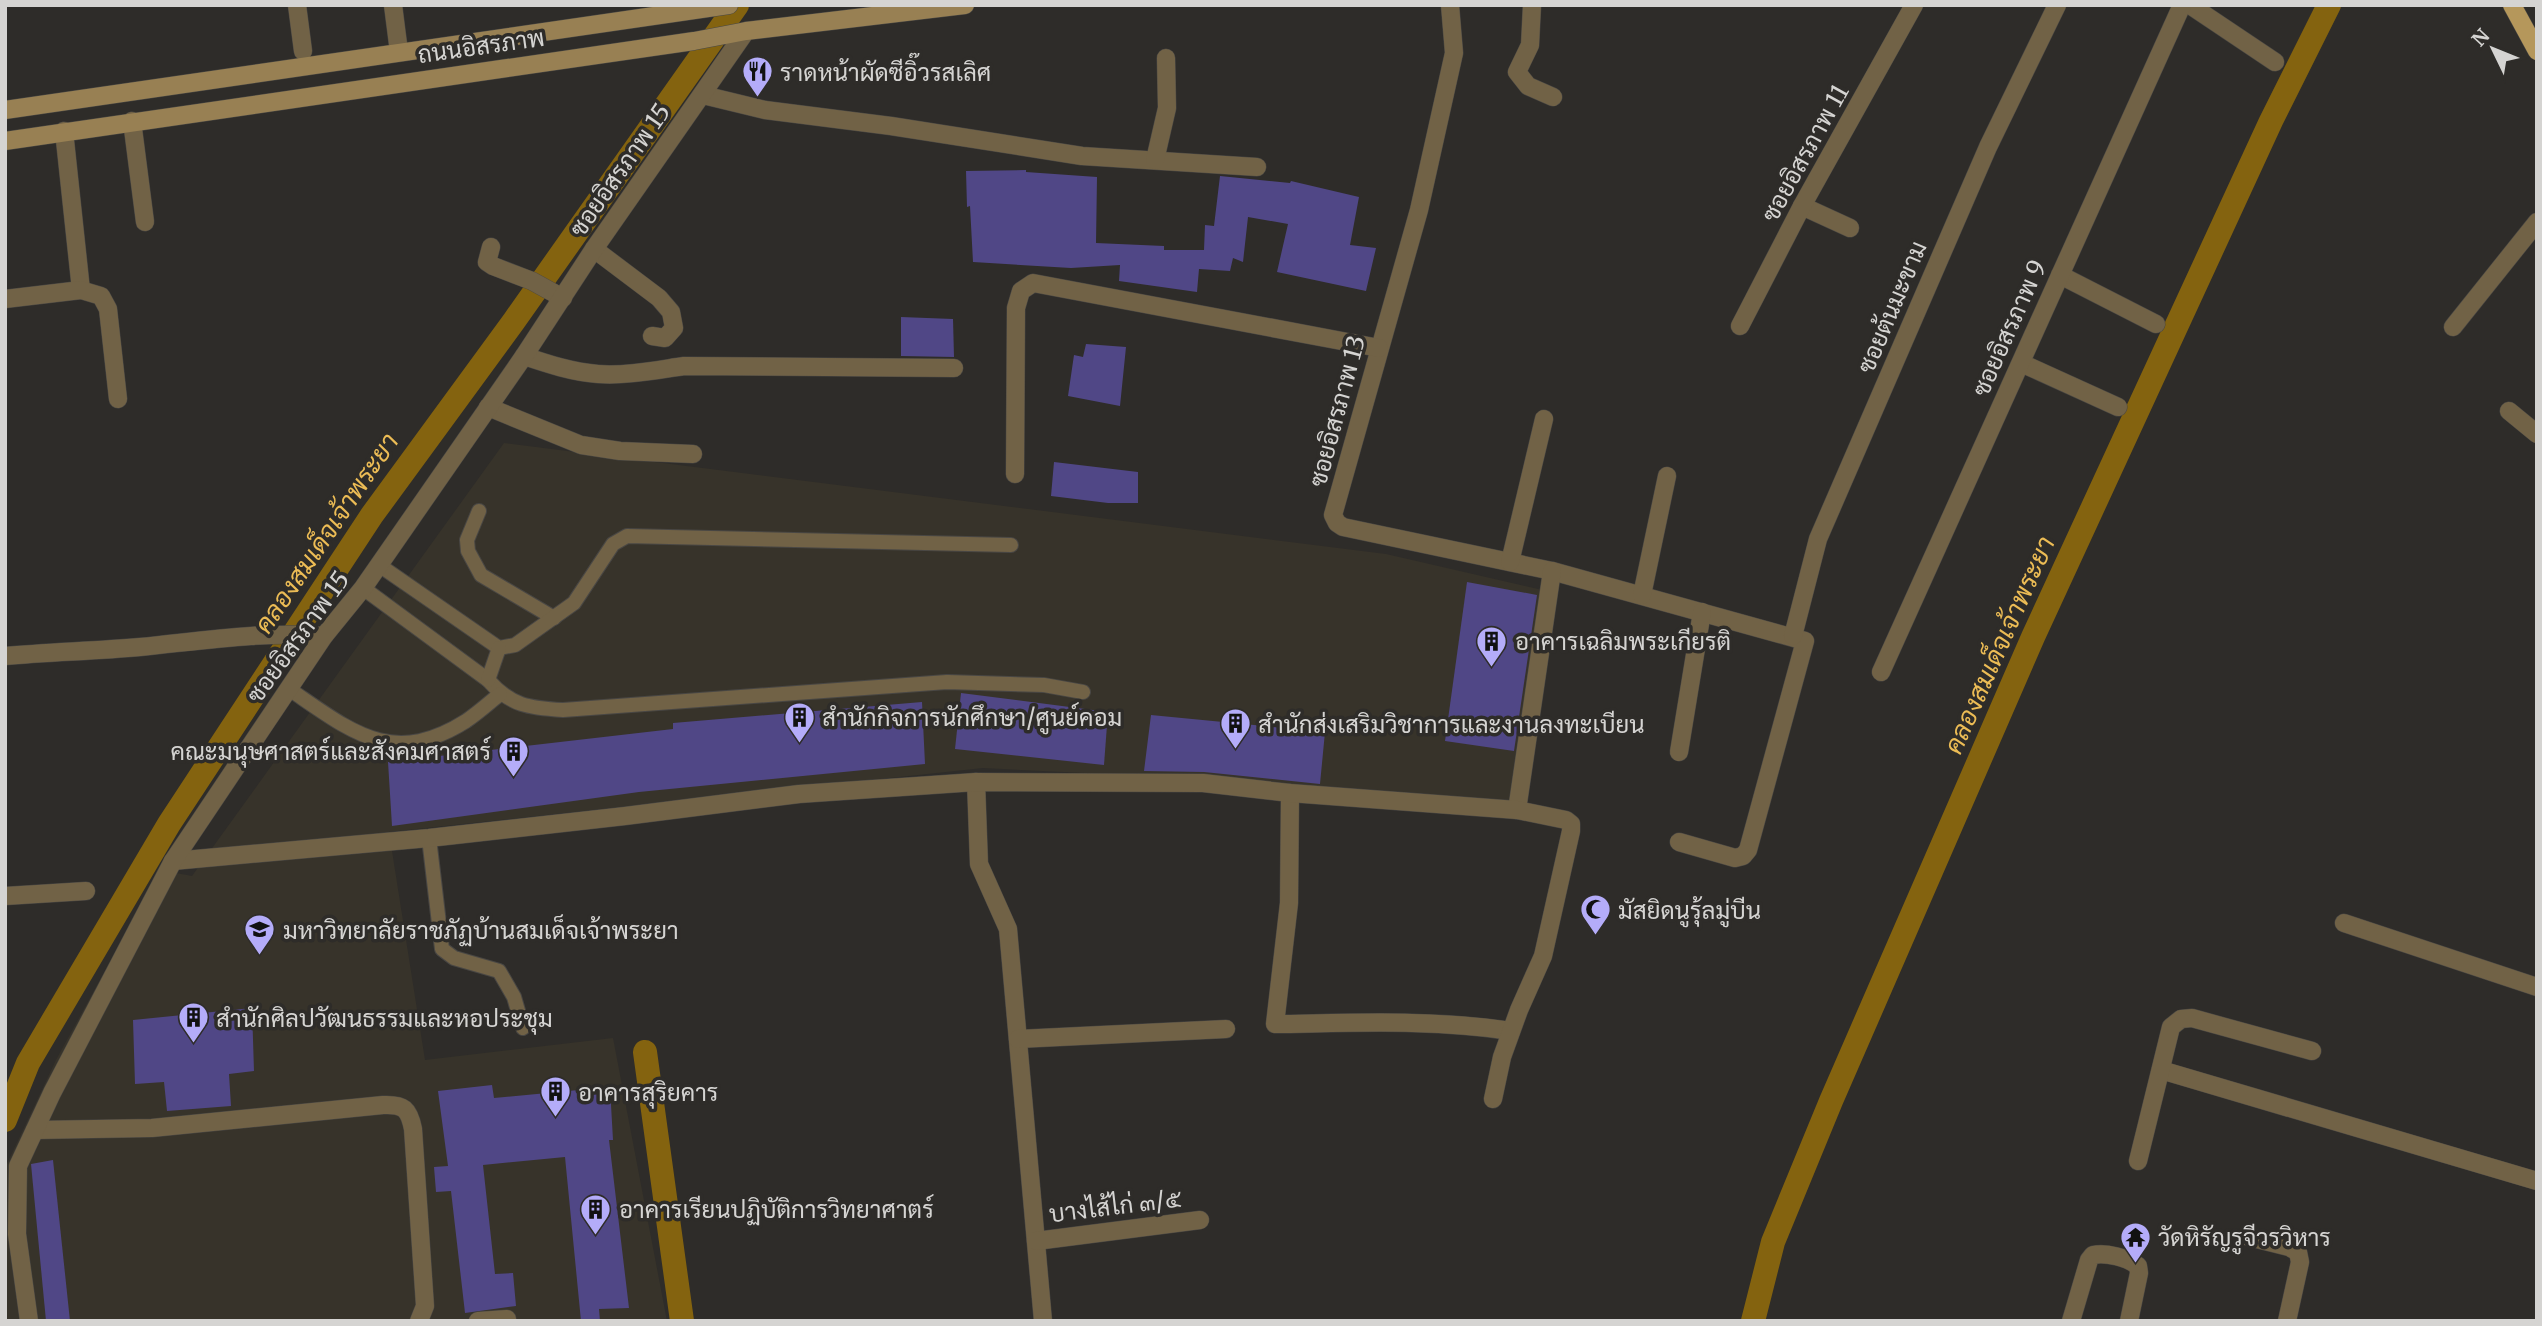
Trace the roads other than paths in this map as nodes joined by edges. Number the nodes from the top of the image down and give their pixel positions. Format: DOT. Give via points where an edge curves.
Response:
graph roads {
  1 [pos="297,5"];
  2 [pos="393,5"];
  3 [pos="729,5"];
  4 [pos="965,5"];
  5 [pos="1450,5"];
  6 [pos="1532,5"];
  7 [pos="1914,5"];
  8 [pos="2057,5"];
  9 [pos="2182,5"];
  10 [pos="2190,5"];
  11 [pos="2512,5"];
  12 [pos="648,10"];
  13 [pos="746,32"];
  14 [pos="303,51"];
  15 [pos="2537,51"];
  16 [pos="399,52"];
  17 [pos="1166,58"];
  18 [pos="2275,62"];
  19 [pos="702,95"];
  20 [pos="1553,97"];
  21 [pos="5,110"];
  22 [pos="132,121"];
  23 [pos="64,131"];
  24 [pos="5,141"];
  25 [pos="1154,160"];
  26 [pos="1257,167"];
  27 [pos="1802,206"];
  28 [pos="145,222"];
  29 [pos="2537,222"];
  30 [pos="1850,228"];
  31 [pos="491,247"];
  32 [pos="594,249"];
  33 [pos="2060,275"];
  34 [pos="81,290"];
  35 [pos="563,298"];
  36 [pos="5,299"];
  37 [pos="2156,324"];
  38 [pos="1740,326"];
  39 [pos="2453,327"];
  40 [pos="652,336"];
  41 [pos="1379,348"];
  42 [pos="524,356"];
  43 [pos="2021,363"];
  44 [pos="954,368"];
  45 [pos="118,399"];
  46 [pos="488,407"];
  47 [pos="2118,407"];
  48 [pos="2509,411"];
  49 [pos="1544,419"];
  50 [pos="2537,434"];
  51 [pos="694,454"];
  52 [pos="1016,474"];
  53 [pos="1667,476"];
  54 [pos="479,511"];
  55 [pos="1011,545"];
  56 [pos="1510,562"];
  57 [pos="379,565"];
  58 [pos="1552,571"];
  59 [pos="363,588"];
  60 [pos="1642,595"];
  61 [pos="1702,612"];
  62 [pos="554,618"];
  63 [pos="324,636"];
  64 [pos="1799,638"];
  65 [pos="499,648"];
  66 [pos="5,656"];
  67 [pos="1881,672"];
  68 [pos="488,680"];
  69 [pos="289,689"];
  70 [pos="1083,692"];
  71 [pos="500,694"];
  72 [pos="1679,752"];
  73 [pos="976,782"];
  74 [pos="1290,793"];
  75 [pos="1517,810"];
  76 [pos="429,838"];
  77 [pos="1679,842"];
  78 [pos="173,861"];
  79 [pos="86,891"];
  80 [pos="5,896"];
  81 [pos="2344,923"];
  82 [pos="2537,987"];
  83 [pos="523,1028"];
  84 [pos="1226,1029"];
  85 [pos="1511,1031"];
  86 [pos="1018,1039"];
  87 [pos="2312,1051"];
  88 [pos="2161,1070"];
  89 [pos="1493,1099"];
  90 [pos="35,1130"];
  91 [pos="2138,1161"];
  92 [pos="2537,1181"];
  93 [pos="1200,1220"];
  94 [pos="2249,1237"];
  95 [pos="1036,1241"];
  96 [pos="507,1319"];
  97 [pos="29,1321"];
  98 [pos="419,1321"];
  99 [pos="478,1321"];
  100 [pos="1043,1321"];
  101 [pos="2071,1321"];
  102 [pos="2129,1321"];
  103 [pos="2287,1321"];
  1 -- 14 [label="street"];
  2 -- 16 [label="street"];
  3 -- 12 [label="main road"];
  4 -- 13 [label="main road, ถนนอิสรภาพ"];
  5 -- 41 [label="street, ซอยอิสรภาพ 13" via="1454,53 1419,210"];
  6 -- 20 [label="street" via="1530,46 1517,72 1528,86"];
  7 -- 27 [label="street, ซอยอิสรภาพ 11"];
  8 -- 64 [label="street, ซอยต้นมะขาม" via="1988,147 1818,539"];
  9 -- 33 [label="street, ซอยอิสรภาพ 9"];
  10 -- 18 [label="street"];
  11 -- 15 [label="main road"];
  12 -- 16 [label="main road"];
  13 -- 19 [label="street, ซอยอิสรภาพ 15"];
  13 -- 22 [label="main road, ถนนอิสรภาพ"];
  16 -- 21 [label="main road"];
  17 -- 25 [label="street" via="1167,108"];
  19 -- 25 [label="street" via="765,110 1082,156"];
  19 -- 32 [label="street, ซอยอิสรภาพ 15"];
  22 -- 23 [label="main road, ถนนอิสรภาพ"];
  22 -- 28 [label="street"];
  23 -- 24 [label="main road, ถนนอิสรภาพ"];
  23 -- 34 [label="street"];
  25 -- 26 [label="street"];
  27 -- 30 [label="street"];
  27 -- 38 [label="street, ซอยอิสรภาพ 11"];
  29 -- 39 [label="street"];
  31 -- 35 [label="street" via="487,262"];
  32 -- 35 [label="street, ซอยอิสรภาพ 15"];
  32 -- 40 [label="street" via="671,312 674,328 665,338"];
  33 -- 37 [label="street"];
  33 -- 43 [label="street, ซอยอิสรภาพ 9"];
  34 -- 36 [label="street"];
  34 -- 45 [label="street" via="101,296 108,309"];
  35 -- 42 [label="street, ซอยอิสรภาพ 15"];
  41 -- 52 [label="street" via="1033,284 1021,291 1016,307"];
  41 -- 56 [label="street, ซอยอิสรภาพ 13" via="1334,515 1337,523"];
  42 -- 44 [label="street" via="558,368 598,374 684,366"];
  42 -- 46 [label="street, ซอยอิสรภาพ 15"];
  43 -- 47 [label="street"];
  43 -- 67 [label="street, ซอยอิสรภาพ 9"];
  46 -- 51 [label="street" via="581,445"];
  46 -- 57 [label="street, ซอยอิสรภาพ 15"];
  48 -- 50 [label="street"];
  49 -- 56 [label="street"];
  53 -- 60 [label="street"];
  54 -- 62 [label="lane" via="467,540 481,575"];
  55 -- 62 [label="lane" via="627,536 613,544 573,603"];
  56 -- 58 [label="street, ซอยอิสรภาพ 13"];
  57 -- 59 [label="street, ซอยอิสรภาพ 15"];
  57 -- 65 [label="lane"];
  58 -- 60 [label="street, ซอยอิสรภาพ 13"];
  58 -- 75 [label="street"];
  59 -- 63 [label="street, ซอยอิสรภาพ 15"];
  59 -- 68 [label="lane"];
  60 -- 61 [label="street, ซอยอิสรภาพ 13"];
  61 -- 64 [label="street, ซอยอิสรภาพ 13"];
  61 -- 72 [label="street"];
  62 -- 65 [label="lane" via="515,645"];
  63 -- 66 [label="street" via="279,635"];
  63 -- 69 [label="street, ซอยอิสรภาพ 15"];
  64 -- 77 [label="street, ซอยต้นมะขาม" via="1748,850 1735,858"];
  65 -- 68 [label="lane"];
  68 -- 71 [label="lane"];
  69 -- 71 [label="lane" via="347,729 402,745 430,739 466,721"];
  69 -- 78 [label="street, ซอยอิสรภาพ 15"];
  70 -- 71 [label="lane" via="1044,685 947,682 563,710 527,707"];
  73 -- 74 [label="street" via="1203,783"];
  73 -- 76 [label="street" via="799,794"];
  73 -- 86 [label="street" via="979,864 1008,929"];
  74 -- 75 [label="street"];
  74 -- 85 [label="street" via="1289,903 1275,1024 1378,1023"];
  75 -- 85 [label="street" via="1566,820 1572,831 1543,956"];
  76 -- 78 [label="street"];
  76 -- 83 [label="lane" via="442,949 454,958 499,971 514,997"];
  78 -- 90 [label="street, ซอยอิสรภาพ 15"];
  79 -- 80 [label="street"];
  81 -- 82 [label="street"];
  84 -- 86 [label="street"];
  85 -- 89 [label="street"];
  86 -- 95 [label="street"];
  87 -- 88 [label="street" via="2192,1018 2181,1019 2171,1027"];
  88 -- 91 [label="street"];
  88 -- 92 [label="street"];
  90 -- 97 [label="street, ซอยอิสรภาพ 15" via="18,1166 17,1234"];
  90 -- 98 [label="street" via="152,1128 402,1106 409,1112 413,1129 425,1306"];
  93 -- 95 [label="street, บางไส้ไก่ ๓/๕"];
  94 -- 103 [label="street" via="2298,1252 2300,1262"];
  95 -- 100 [label="street"];
  96 -- 99 [label="street"];
  101 -- 102 [label="street" via="2089,1260 2100,1253 2138,1266"];
}
